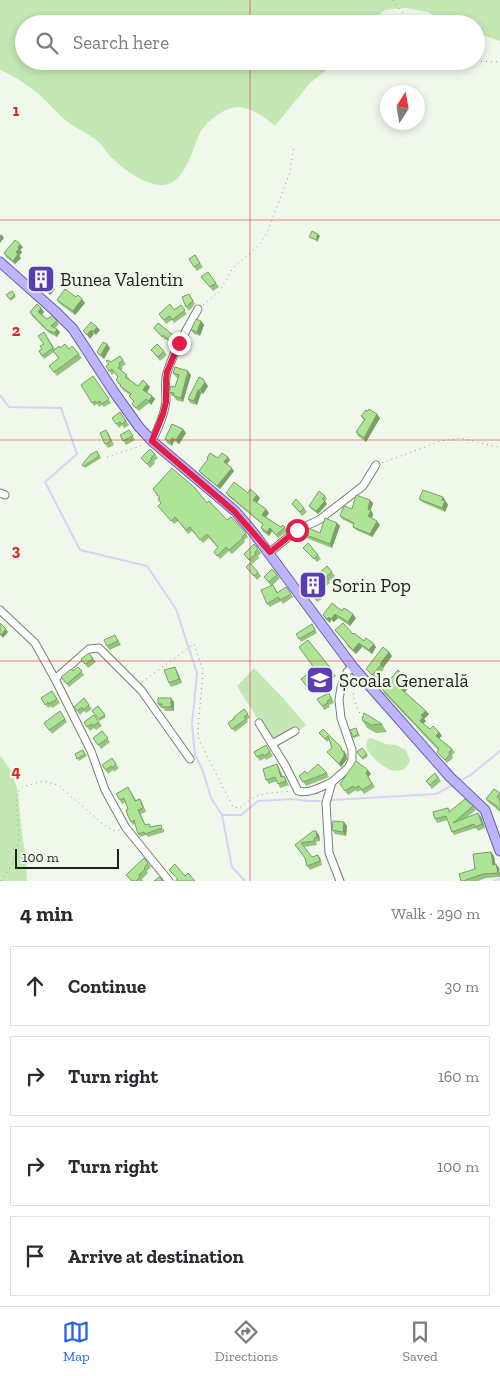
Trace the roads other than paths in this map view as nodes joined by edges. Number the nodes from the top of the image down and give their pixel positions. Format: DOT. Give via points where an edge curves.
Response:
graph roads {
  1 [pos="0,262"];
  2 [pos="198,309"];
  3 [pos="152,441"];
  4 [pos="376,465"];
  5 [pos="270,552"];
  6 [pos="0,610"];
  7 [pos="353,667"];
  8 [pos="55,678"];
  9 [pos="259,723"];
  10 [pos="295,731"];
  11 [pos="272,744"];
  12 [pos="190,759"];
  13 [pos="332,782"];
  14 [pos="500,851"];
  15 [pos="169,881"];
  16 [pos="340,881"];
  1 -- 3 [label="main road" via="73,329 138,427"];
  2 -- 3 [label="street" via="167,372 166,402"];
  3 -- 5 [label="main road" via="234,511"];
  4 -- 5 [label="street" via="362,486 319,520 297,530"];
  5 -- 7 [label="main road"];
  6 -- 8 [label="street" via="35,643"];
  7 -- 13 [label="street" via="344,679 339,700 352,760"];
  7 -- 14 [label="main road" via="450,777 485,810"];
  8 -- 12 [label="street" via="89,650 99,648 137,686"];
  8 -- 15 [label="street" via="91,752 105,790 126,828"];
  9 -- 11 [label="street"];
  10 -- 11 [label="street"];
  11 -- 13 [label="street" via="300,792"];
  13 -- 16 [label="street" via="326,803 328,853"];
}
